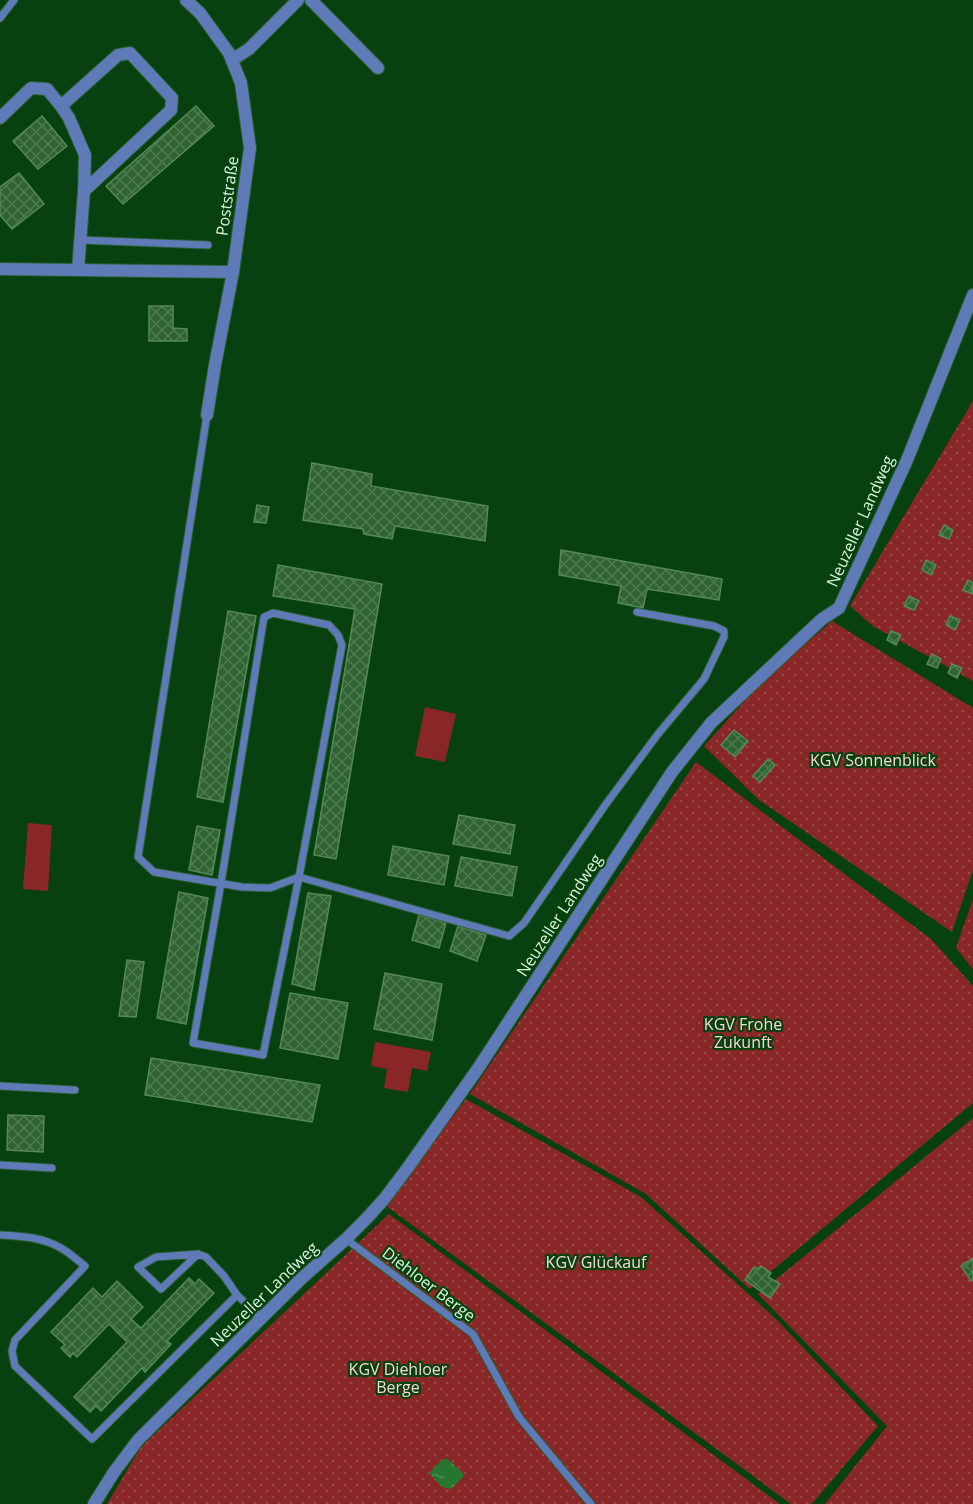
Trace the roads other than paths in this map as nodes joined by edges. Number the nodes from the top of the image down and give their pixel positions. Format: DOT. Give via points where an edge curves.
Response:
graph roads {
  1 [pos="14,0"];
  2 [pos="186,0"];
  3 [pos="298,0"];
  4 [pos="311,0"];
  5 [pos="0,18"];
  6 [pos="232,60"];
  7 [pos="378,68"];
  8 [pos="61,106"];
  9 [pos="0,118"];
  10 [pos="84,191"];
  11 [pos="80,240"];
  12 [pos="208,245"];
  13 [pos="0,269"];
  14 [pos="78,270"];
  15 [pos="233,272"];
  16 [pos="973,296"];
  17 [pos="207,415"];
  18 [pos="637,612"];
  19 [pos="299,877"];
  20 [pos="221,883"];
  21 [pos="0,1086"];
  22 [pos="75,1090"];
  23 [pos="0,1165"];
  24 [pos="52,1168"];
  25 [pos="0,1236"];
  26 [pos="346,1239"];
  27 [pos="198,1254"];
  28 [pos="237,1295"];
  29 [pos="261,1318"];
  30 [pos="94,1504"];
  31 [pos="591,1504"];
  1 -- 5 [label="lane"];
  2 -- 6 [label="street, Poststraße" via="200,13"];
  3 -- 6 [label="street" via="249,50"];
  4 -- 7 [label="street"];
  6 -- 15 [label="street, Poststraße" via="241,83 250,148"];
  8 -- 9 [label="street" via="47,89 31,88"];
  8 -- 10 [label="street" via="85,155"];
  8 -- 10 [label="street" via="118,55 130,53 172,98 171,110"];
  10 -- 11 [label="street"];
  11 -- 12 [label="lane"];
  11 -- 14 [label="street"];
  13 -- 14 [label="street"];
  14 -- 15 [label="street"];
  15 -- 17 [label="street, Poststraße"];
  16 -- 26 [label="street, Neuzeller Landweg" via="907,460 839,608 822,619 711,723 678,764 477,1070 385,1198"];
  17 -- 20 [label="lane" via="138,857 154,872"];
  18 -- 19 [label="lane" via="714,626 724,631 724,637 704,679 658,734 524,923 509,936"];
  19 -- 20 [label="lane" via="270,888"];
  19 -- 20 [label="lane" via="263,1055 193,1044"];
  19 -- 20 [label="lane" via="342,645 329,625 273,614 264,617"];
  21 -- 22 [label="lane"];
  23 -- 24 [label="lane"];
  25 -- 28 [label="lane" via="42,1240 85,1266 15,1340 12,1351 15,1366 92,1439"];
  26 -- 29 [label="street, Neuzeller Landweg"];
  26 -- 31 [label="lane, Diehloer Berge" via="473,1334 519,1417"];
  27 -- 27 [label="lane" via="156,1257 138,1267 161,1289"];
  27 -- 28 [label="lane" via="212,1263"];
  28 -- 29 [label="lane"];
  29 -- 30 [label="street, Neuzeller Landweg" via="138,1440"];
}
